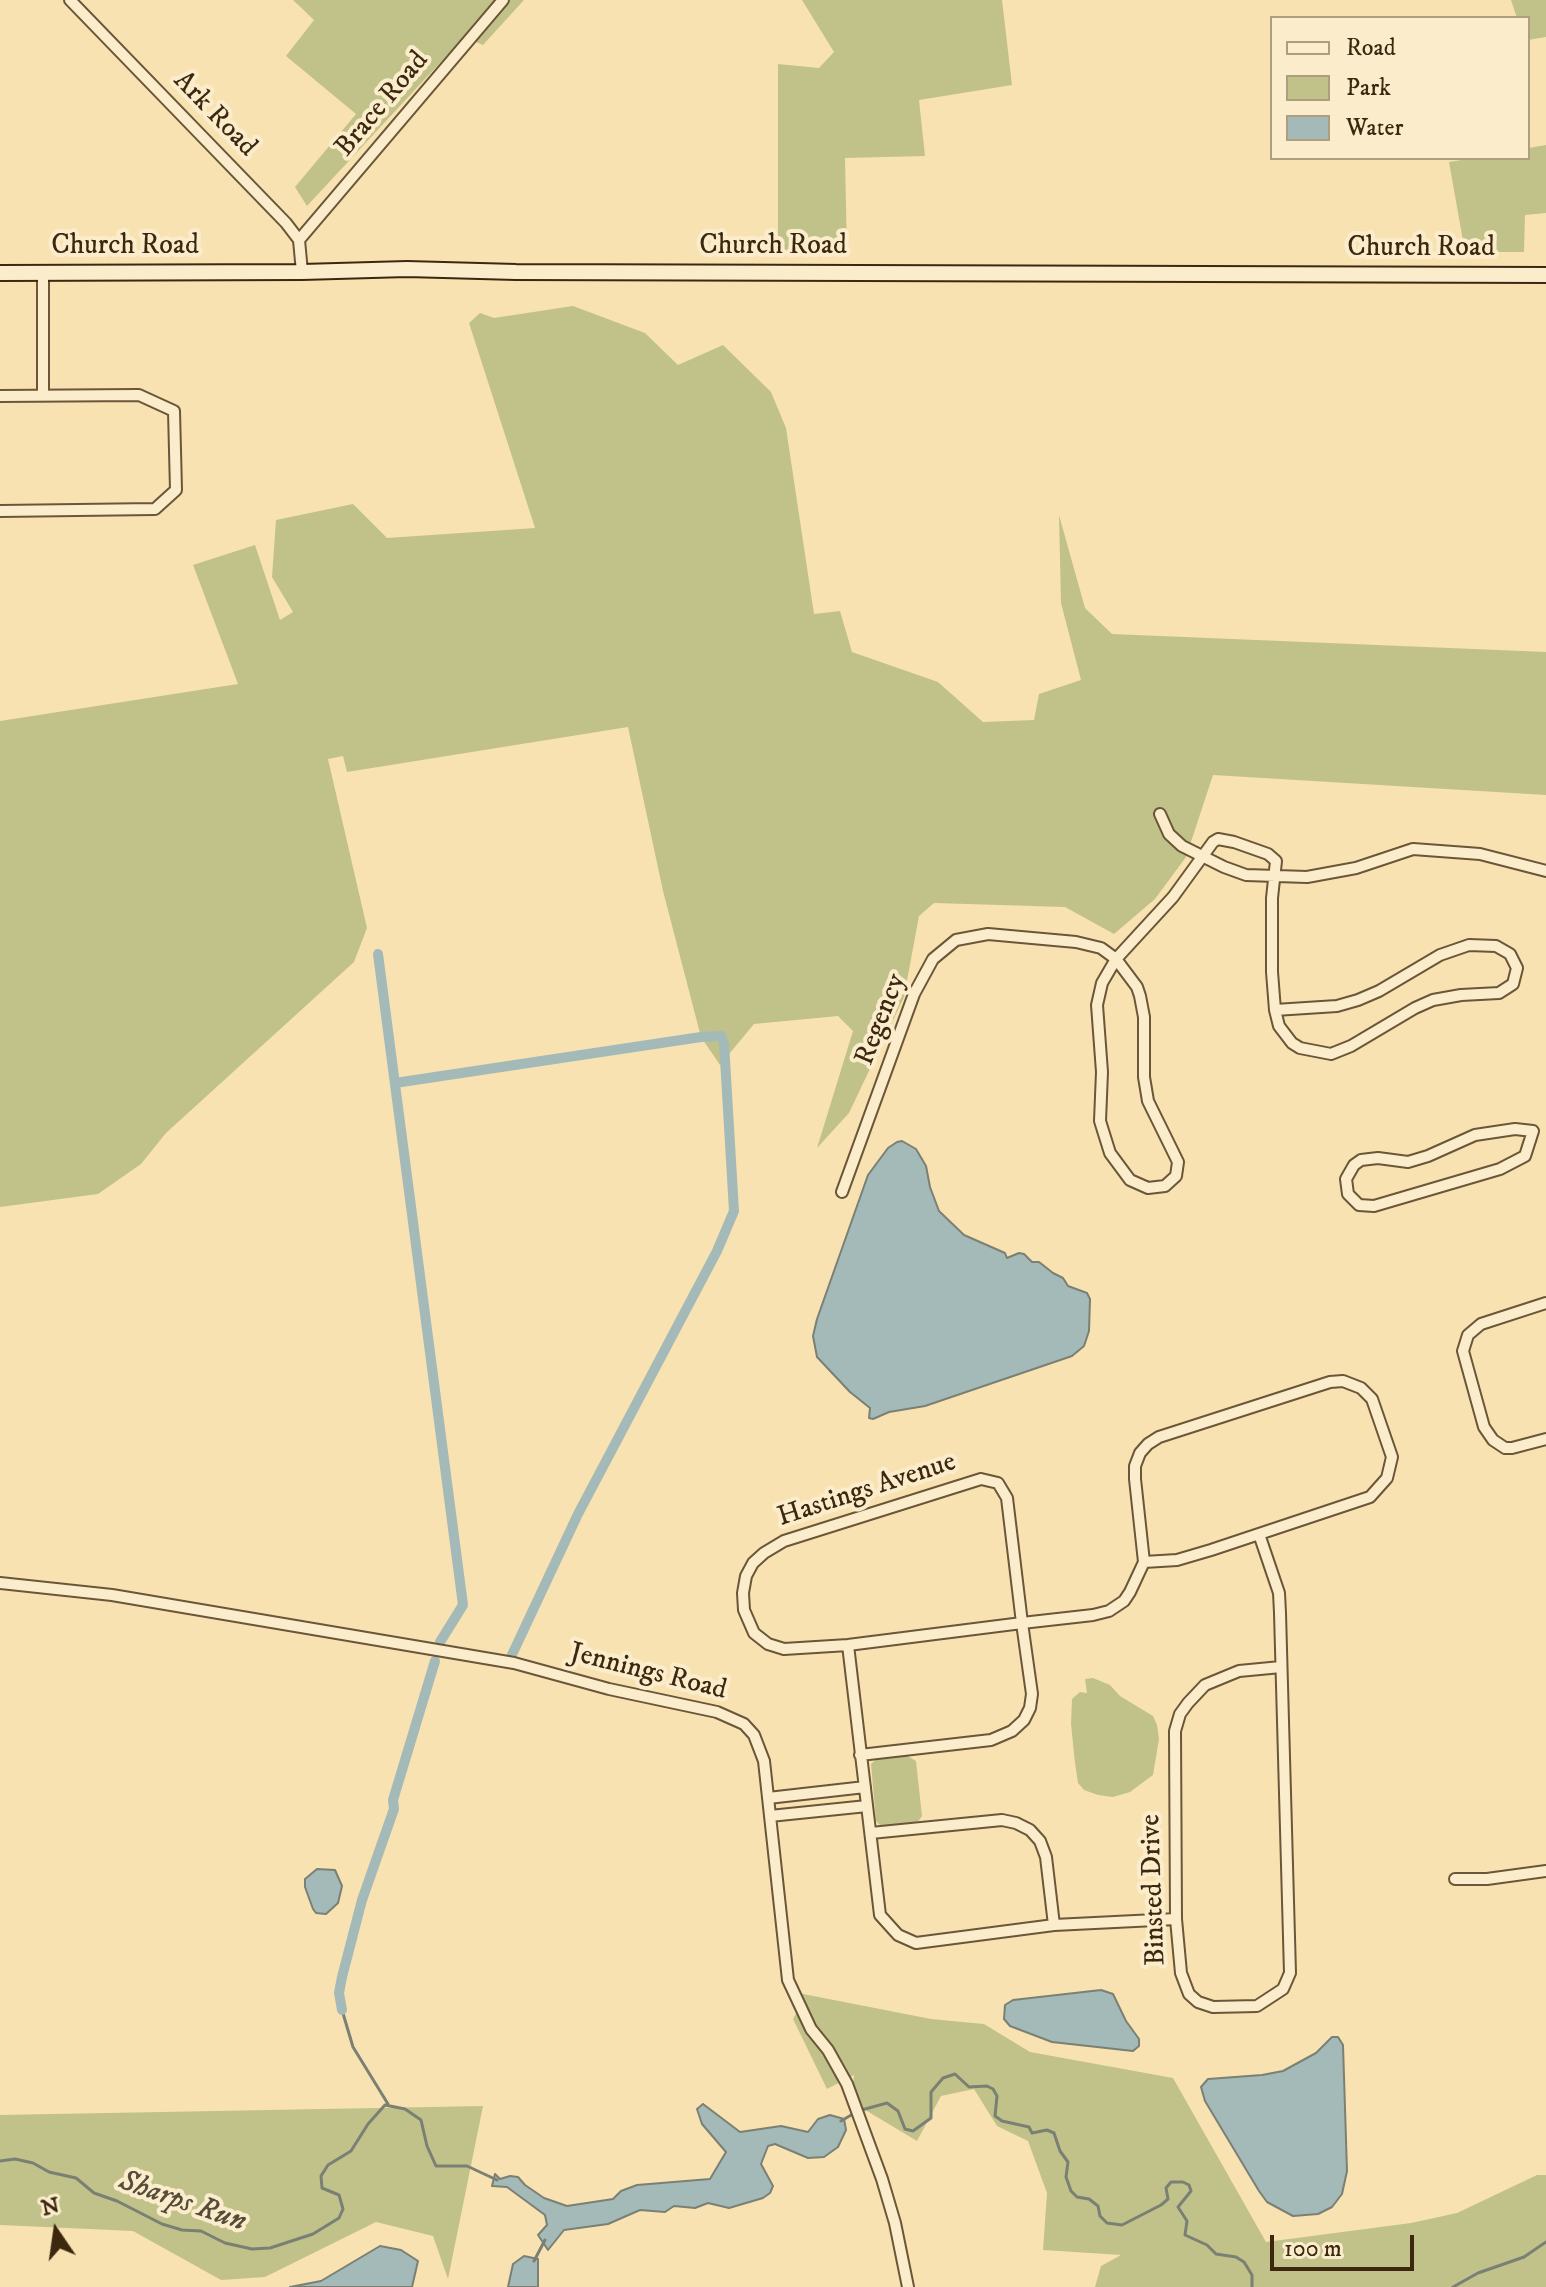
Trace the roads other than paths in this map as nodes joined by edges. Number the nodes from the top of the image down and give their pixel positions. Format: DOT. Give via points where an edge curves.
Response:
graph roads {
  1 [pos="70,0"];
  2 [pos="503,0"];
  3 [pos="299,240"];
  4 [pos="302,272"];
  5 [pos="0,273"];
  6 [pos="43,273"];
  7 [pos="1546,275"];
  8 [pos="43,394"];
  9 [pos="0,396"];
  10 [pos="0,511"];
  11 [pos="1160,814"];
  12 [pos="1201,856"];
  13 [pos="1546,871"];
  14 [pos="1276,877"];
  15 [pos="1116,959"];
  16 [pos="1275,1010"];
  17 [pos="1533,1131"];
  18 [pos="1546,1131"];
  19 [pos="842,1192"];
  20 [pos="1546,1303"];
  21 [pos="1546,1439"];
  22 [pos="1259,1534"];
  23 [pos="1144,1562"];
  24 [pos="0,1583"];
  25 [pos="1022,1623"];
  26 [pos="848,1645"];
  27 [pos="1281,1667"];
  28 [pos="860,1755"];
  29 [pos="865,1787"];
  30 [pos="768,1798"];
  31 [pos="867,1806"];
  32 [pos="770,1816"];
  33 [pos="871,1833"];
  34 [pos="1546,1871"];
  35 [pos="1455,1879"];
  36 [pos="1176,1919"];
  37 [pos="1054,1925"];
  38 [pos="908,2287"];
  1 -- 3 [label="street, Ark Road"];
  2 -- 3 [label="street, Brace Road"];
  3 -- 4 [label="street"];
  4 -- 6 [label="main road, Church Road"];
  4 -- 7 [label="main road, Church Road"];
  5 -- 6 [label="main road, Church Road"];
  6 -- 8 [label="street"];
  8 -- 9 [label="street"];
  8 -- 10 [label="street" via="139,395 174,411 176,490 155,509"];
  11 -- 12 [label="street" via="1175,840"];
  12 -- 14 [label="street" via="1234,872"];
  12 -- 14 [label="street" via="1218,839 1234,842 1273,857"];
  12 -- 15 [label="street" via="1173,897"];
  13 -- 14 [label="street" via="1480,854 1413,849 1342,871"];
  14 -- 16 [label="street"];
  15 -- 15 [label="street" via="1140,996 1148,1101 1178,1162 1176,1176 1165,1186 1148,1188 1130,1180 1102,1132 1097,1005"];
  15 -- 19 [label="street, Regency" via="1085,943 999,934 977,934 946,946 914,994"];
  16 -- 16 [label="street" via="1292,1043 1331,1054 1433,1000 1507,990 1517,968 1504,949 1469,945 1358,1000"];
  17 -- 17 [label="street" via="1475,1135 1408,1162 1361,1160 1346,1179 1348,1194 1359,1205 1374,1206 1500,1169 1525,1156"];
  17 -- 18 [label="street"];
  20 -- 21 [label="street" via="1481,1324 1468,1335 1463,1351 1484,1427 1493,1440 1512,1448"];
  22 -- 23 [label="street" via="1177,1560"];
  22 -- 23 [label="street" via="1370,1497 1380,1488 1392,1457 1378,1412 1361,1388 1330,1382 1148,1444 1135,1466"];
  22 -- 27 [label="street, Binsted Drive" via="1279,1593"];
  23 -- 25 [label="street" via="1124,1601 1109,1611"];
  24 -- 30 [label="street, Jennings Road" via="112,1595 514,1663 717,1712 744,1724 754,1735 764,1761"];
  25 -- 26 [label="street, Hastings Avenue"];
  25 -- 26 [label="street, Hastings Avenue" via="1007,1498 998,1483 981,1479 784,1541 753,1563 743,1593 754,1633 784,1649"];
  25 -- 28 [label="street" via="1032,1694 1024,1720 1012,1731 991,1740"];
  26 -- 28 [label="street"];
  27 -- 36 [label="street, Binsted Drive" via="1239,1671 1205,1685 1180,1714 1175,1731"];
  27 -- 36 [label="street, Binsted Drive" via="1291,1962 1283,1989 1257,2006 1198,2002 1184,1985"];
  28 -- 29 [label="street"];
  29 -- 30 [label="street"];
  29 -- 31 [label="street"];
  30 -- 32 [label="street, Jennings Road"];
  31 -- 32 [label="street"];
  31 -- 33 [label="street"];
  32 -- 38 [label="street, Jennings Road" via="788,1980 811,2029 847,2084 882,2179"];
  33 -- 37 [label="street" via="1002,1820 1030,1830 1046,1857"];
  33 -- 37 [label="street" via="880,1915 898,1935 916,1943"];
  34 -- 35 [label="street"];
  36 -- 37 [label="street"];
}
